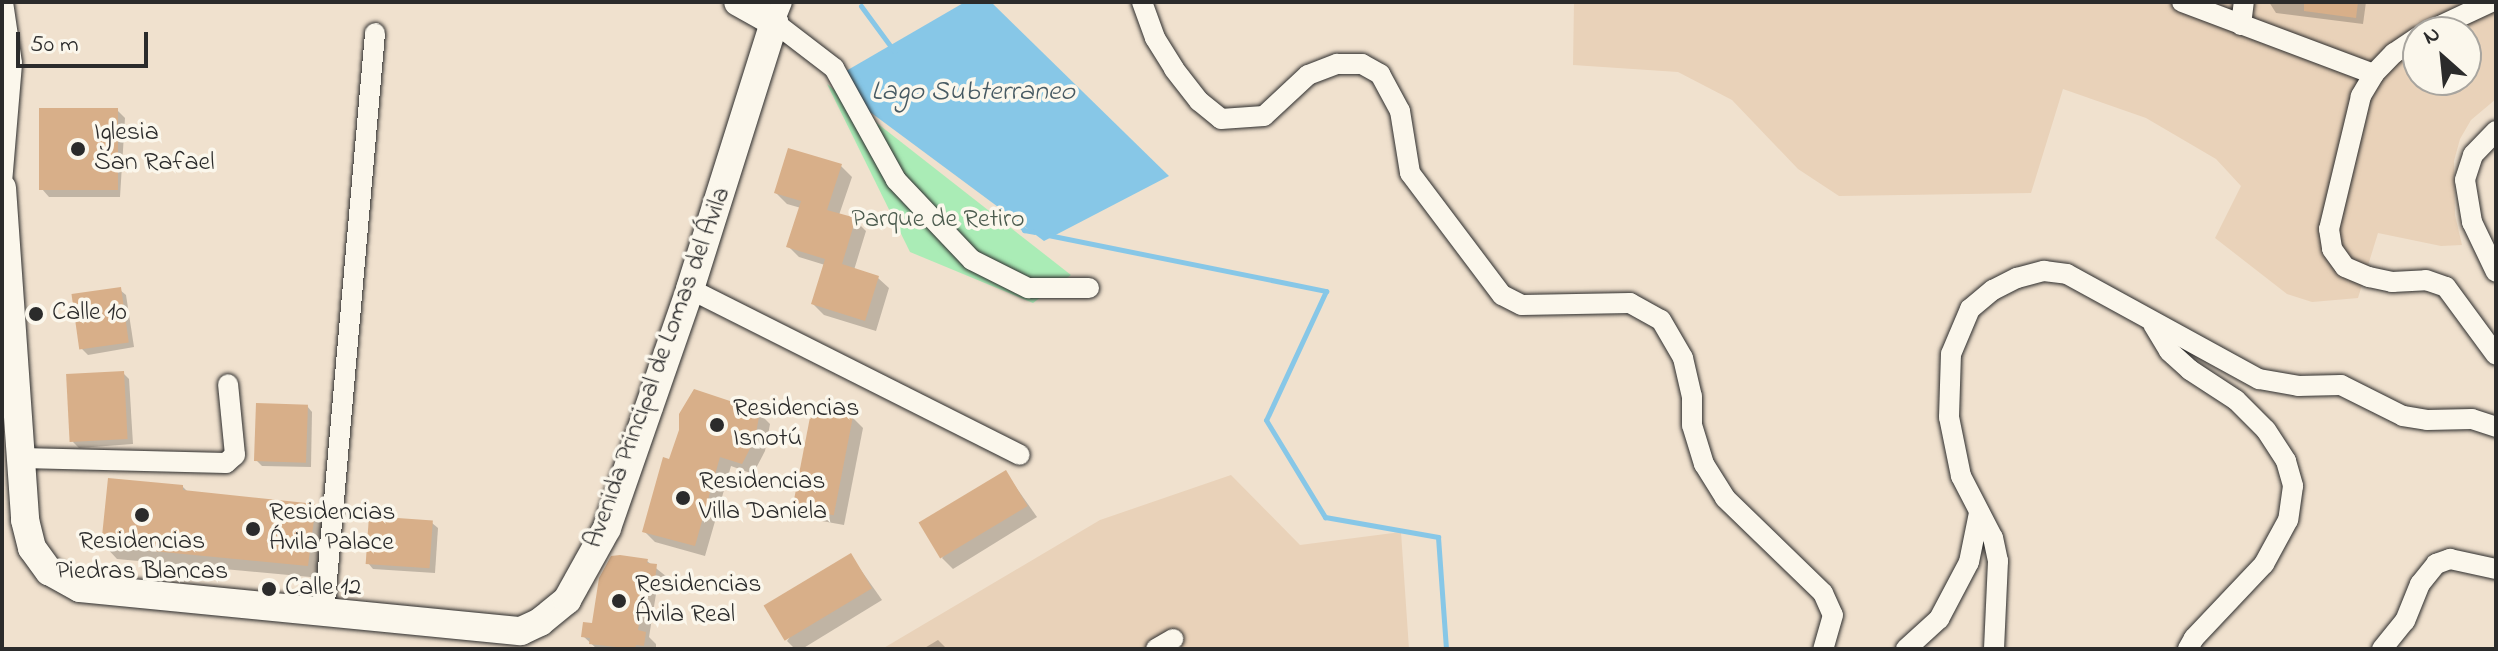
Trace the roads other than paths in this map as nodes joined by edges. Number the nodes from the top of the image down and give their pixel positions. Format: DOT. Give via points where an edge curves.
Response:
graph roads {
  1 [pos="3,2"];
  2 [pos="738,2"];
  3 [pos="1142,2"];
  4 [pos="2182,2"];
  5 [pos="2244,2"];
  6 [pos="2491,2"];
  7 [pos="778,12"];
  8 [pos="2461,16"];
  9 [pos="2241,25"];
  10 [pos="375,33"];
  11 [pos="2402,48"];
  12 [pos="2374,74"];
  13 [pos="2496,131"];
  14 [pos="2,186"];
  15 [pos="2496,272"];
  16 [pos="1089,288"];
  17 [pos="690,289"];
  18 [pos="2153,324"];
  19 [pos="2496,355"];
  20 [pos="228,384"];
  21 [pos="2496,427"];
  22 [pos="1020,455"];
  23 [pos="22,458"];
  24 [pos="1979,513"];
  25 [pos="2496,569"];
  26 [pos="324,614"];
  27 [pos="1823,649"];
  28 [pos="1906,649"];
  29 [pos="1994,649"];
  30 [pos="2188,649"];
  31 [pos="2382,649"];
  1 -- 14 [label="street" via="12,63"];
  2 -- 7 [label="street"];
  3 -- 27 [label="street" via="1174,69 1221,119 1264,116 1308,75 1337,64 1362,64 1380,74 1400,111 1410,173 1502,295 1522,305 1630,303 1661,320 1683,358 1692,425 1704,464 1725,498 1823,593 1833,615"];
  4 -- 9 [label="street"];
  5 -- 9 [label="street"];
  6 -- 8 [label="street"];
  7 -- 16 [label="street" via="834,68 896,180 972,260 1028,288"];
  7 -- 17 [label="street, Avenida Principal de Lomas del Ávila"];
  9 -- 12 [label="street"];
  10 -- 26 [label="street"];
  11 -- 12 [label="street"];
  12 -- 19 [label="street" via="2352,123 2329,229 2332,249 2345,267 2369,277 2426,280 2446,287"];
  13 -- 15 [label="street" via="2473,155 2465,180 2472,222"];
  14 -- 23 [label="street, Avenida Principal de Lomas del Ávila"];
  17 -- 22 [label="street"];
  17 -- 26 [label="street, Avenida Principal de Lomas del Ávila" via="607,528 567,600 521,631"];
  18 -- 21 [label="street" via="2259,379 2298,386 2341,385 2403,416 2472,419"];
  18 -- 24 [label="street" via="2067,274 2044,271 1993,290 1970,309 1951,354 1949,417 1961,476"];
  18 -- 30 [label="street" via="2169,351 2236,400 2266,430 2286,461 2293,486 2288,520 2264,564"];
  20 -- 23 [label="street" via="235,455 226,463"];
  23 -- 26 [label="street, Avenida Principal de Lomas del Ávila" via="32,548 49,571 80,588"];
  24 -- 28 [label="street" via="1969,562 1939,619"];
  24 -- 29 [label="street" via="1998,561"];
  25 -- 31 [label="street" via="2450,559 2436,564 2420,584 2405,621"];
}
